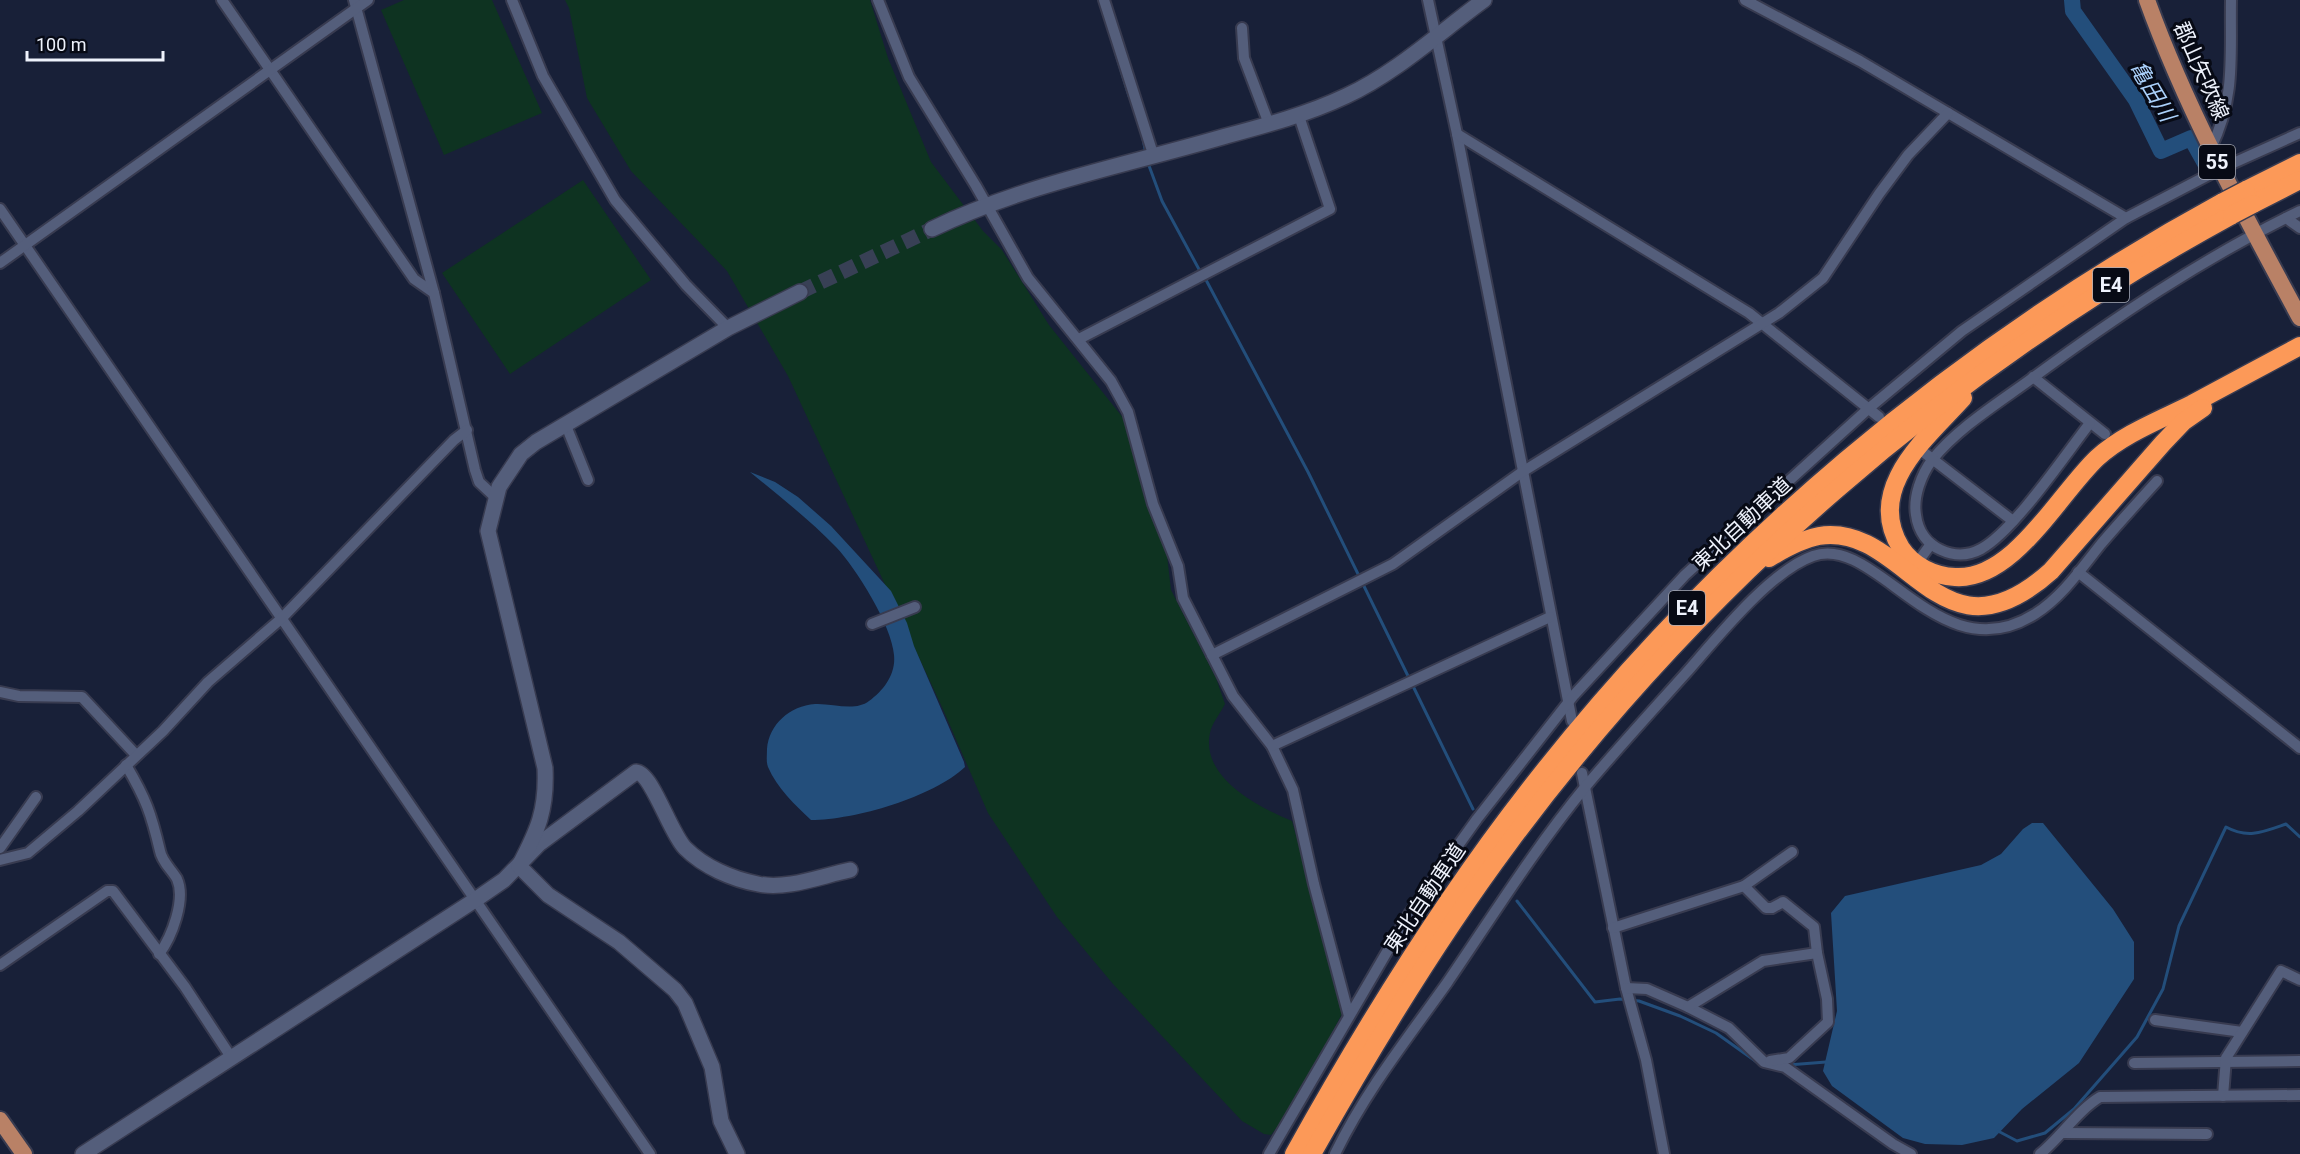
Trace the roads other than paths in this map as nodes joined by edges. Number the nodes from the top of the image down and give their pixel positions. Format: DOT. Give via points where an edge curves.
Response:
graph roads {
  1 [pos="222,0"];
  2 [pos="368,0"];
  3 [pos="513,0"];
  4 [pos="878,0"];
  5 [pos="1104,0"];
  6 [pos="1428,0"];
  7 [pos="1484,0"];
  8 [pos="1745,0"];
  9 [pos="2147,0"];
  10 [pos="2231,0"];
  11 [pos="355,4"];
  12 [pos="1242,28"];
  13 [pos="1434,36"];
  14 [pos="270,70"];
  15 [pos="1948,113"];
  16 [pos="1299,116"];
  17 [pos="1269,124"];
  18 [pos="2300,133"];
  19 [pos="1457,134"];
  20 [pos="2211,147"];
  21 [pos="1154,157"];
  22 [pos="2300,163"];
  23 [pos="2220,169"];
  24 [pos="2300,180"];
  25 [pos="2250,197"];
  26 [pos="985,204"];
  27 [pos="2228,208"];
  28 [pos="0,209"];
  29 [pos="2300,211"];
  30 [pos="2126,218"];
  31 [pos="2286,218"];
  32 [pos="2300,228"];
  33 [pos="932,229"];
  34 [pos="2254,233"];
  35 [pos="23,244"];
  36 [pos="0,263"];
  37 [pos="800,292"];
  38 [pos="434,293"];
  39 [pos="2300,318"];
  40 [pos="1761,323"];
  41 [pos="728,328"];
  42 [pos="1079,339"];
  43 [pos="2300,346"];
  44 [pos="2300,356"];
  45 [pos="1994,363"];
  46 [pos="2033,377"];
  47 [pos="1868,409"];
  48 [pos="1879,417"];
  49 [pos="564,423"];
  50 [pos="2090,423"];
  51 [pos="467,430"];
  52 [pos="2105,434"];
  53 [pos="1922,451"];
  54 [pos="1932,460"];
  55 [pos="1522,472"];
  56 [pos="588,480"];
  57 [pos="2157,481"];
  58 [pos="495,497"];
  59 [pos="2013,521"];
  60 [pos="1931,544"];
  61 [pos="1920,559"];
  62 [pos="2078,572"];
  63 [pos="1740,577"];
  64 [pos="915,607"];
  65 [pos="1550,617"];
  66 [pos="282,618"];
  67 [pos="872,624"];
  68 [pos="1212,655"];
  69 [pos="0,692"];
  70 [pos="1569,702"];
  71 [pos="1572,721"];
  72 [pos="1272,746"];
  73 [pos="2300,748"];
  74 [pos="136,755"];
  75 [pos="126,765"];
  76 [pos="1582,773"];
  77 [pos="1585,788"];
  78 [pos="36,797"];
  79 [pos="0,848"];
  80 [pos="1792,852"];
  81 [pos="0,860"];
  82 [pos="519,866"];
  83 [pos="850,870"];
  84 [pos="1744,886"];
  85 [pos="476,900"];
  86 [pos="1613,928"];
  87 [pos="1817,953"];
  88 [pos="159,954"];
  89 [pos="0,965"];
  90 [pos="2300,980"];
  91 [pos="1626,988"];
  92 [pos="1688,1007"];
  93 [pos="1349,1016"];
  94 [pos="2155,1020"];
  95 [pos="2242,1032"];
  96 [pos="231,1057"];
  97 [pos="2300,1061"];
  98 [pos="1764,1062"];
  99 [pos="2134,1063"];
  100 [pos="2223,1063"];
  101 [pos="2300,1095"];
  102 [pos="2223,1096"];
  103 [pos="0,1120"];
  104 [pos="2063,1133"];
  105 [pos="2207,1134"];
  106 [pos="24,1154"];
  107 [pos="83,1154"];
  108 [pos="650,1154"];
  109 [pos="737,1154"];
  110 [pos="1269,1154"];
  111 [pos="1294,1154"];
  112 [pos="1312,1154"];
  113 [pos="1335,1154"];
  114 [pos="1664,1154"];
  115 [pos="1911,1154"];
  116 [pos="2040,1154"];
  1 -- 14 [label="street"];
  2 -- 11 [label="street"];
  3 -- 41 [label="street" via="543,76 615,200 680,279"];
  4 -- 26 [label="street" via="909,77"];
  5 -- 21 [label="street"];
  6 -- 13 [label="street"];
  7 -- 13 [label="street"];
  8 -- 15 [label="street"];
  9 -- 20 [label="main road, 郡山矢吹線 / 55" via="2179,83"];
  10 -- 20 [label="street" via="2229,102"];
  11 -- 14 [label="street"];
  11 -- 38 [label="street"];
  12 -- 17 [label="street" via="1244,58"];
  13 -- 16 [label="street" via="1348,96"];
  13 -- 19 [label="street"];
  14 -- 35 [label="street"];
  14 -- 38 [label="street" via="414,279"];
  15 -- 30 [label="street"];
  15 -- 40 [label="street" via="1908,155 1823,278"];
  16 -- 17 [label="street"];
  16 -- 42 [label="street" via="1330,209"];
  17 -- 21 [label="street"];
  18 -- 23 [label="street"];
  19 -- 40 [label="street"];
  19 -- 55 [label="street"];
  20 -- 23 [label="main road, 郡山矢吹線 / 55"];
  21 -- 26 [label="street" via="1042,185"];
  22 -- 25 [label="highway, 東北自動車道 / E4"];
  23 -- 30 [label="street"];
  23 -- 34 [label="main road, 郡山矢吹線 / 55"];
  24 -- 25 [label="highway, 東北自動車道 / E4"];
  25 -- 27 [label="highway, 東北自動車道 / E4, bridge"];
  26 -- 33 [label="street"];
  26 -- 42 [label="street" via="1028,278"];
  27 -- 45 [label="highway, 東北自動車道 / E4"];
  27 -- 111 [label="highway, 東北自動車道 / E4" via="2083,285 1942,383 1787,511 1684,611 1582,724 1495,835 1403,970"];
  28 -- 35 [label="street"];
  29 -- 31 [label="street"];
  30 -- 47 [label="street" via="1962,331"];
  31 -- 32 [label="street"];
  31 -- 34 [label="street"];
  34 -- 39 [label="main road, 郡山矢吹線 / 55"];
  34 -- 46 [label="street" via="2147,297"];
  35 -- 36 [label="street"];
  35 -- 66 [label="street"];
  37 -- 41 [label="street"];
  38 -- 51 [label="street"];
  40 -- 47 [label="street"];
  40 -- 55 [label="street"];
  41 -- 49 [label="street"];
  42 -- 68 [label="street" via="1111,381 1128,412 1153,504 1178,566 1183,598"];
  43 -- 45 [label="highway" via="2135,432 2099,456 1998,566 1972,576 1942,576 1919,565 1903,550 1892,524 1891,494 1911,455"];
  44 -- 63 [label="highway" via="2183,422 2051,571 2010,600 1973,605 1954,602 1868,545 1837,536 1819,536 1791,546"];
  45 -- 63 [label="highway, 東北自動車道 / E4" via="1875,456"];
  46 -- 50 [label="street"];
  46 -- 54 [label="street"];
  47 -- 48 [label="street"];
  47 -- 70 [label="street" via="1685,575"];
  49 -- 56 [label="street"];
  49 -- 58 [label="street" via="521,454"];
  50 -- 52 [label="street"];
  50 -- 59 [label="street"];
  51 -- 58 [label="street" via="477,479"];
  51 -- 66 [label="street"];
  53 -- 54 [label="street"];
  54 -- 59 [label="street"];
  54 -- 60 [label="street" via="1923,475 1915,507 1919,527"];
  55 -- 65 [label="street"];
  55 -- 68 [label="street" via="1376,574"];
  57 -- 62 [label="street"];
  58 -- 82 [label="street" via="488,531 545,768 546,797 540,826"];
  59 -- 60 [label="street" via="1989,544 1969,554 1944,552"];
  60 -- 61 [label="street"];
  62 -- 73 [label="street"];
  62 -- 77 [label="street" via="2035,615 1992,628 1965,626 1942,618 1901,585 1837,552 1803,559 1765,589 1725,630"];
  63 -- 112 [label="highway, 東北自動車道 / E4" via="1629,694 1508,844 1404,998"];
  64 -- 67 [label="street"];
  65 -- 70 [label="street"];
  65 -- 72 [label="street"];
  66 -- 74 [label="street" via="208,682"];
  66 -- 85 [label="street"];
  68 -- 72 [label="street" via="1233,696"];
  69 -- 74 [label="street" via="82,697"];
  70 -- 71 [label="street"];
  70 -- 93 [label="street" via="1409,914"];
  72 -- 93 [label="street" via="1293,790"];
  74 -- 75 [label="street"];
  75 -- 81 [label="street" via="43,842 28,853"];
  75 -- 88 [label="street" via="150,807 160,854 179,886 181,898"];
  76 -- 77 [label="street"];
  77 -- 86 [label="street"];
  77 -- 113 [label="street" via="1377,1080"];
  78 -- 79 [label="street"];
  80 -- 84 [label="street"];
  82 -- 83 [label="street" via="539,844 636,772 648,778 674,835 685,848 726,875 759,885 781,885"];
  82 -- 85 [label="street"];
  82 -- 109 [label="street" via="548,895 619,942 685,1002 712,1067 721,1121"];
  84 -- 86 [label="street"];
  84 -- 87 [label="street" via="1766,908 1783,902 1814,927"];
  85 -- 96 [label="street"];
  85 -- 108 [label="street"];
  86 -- 91 [label="street"];
  87 -- 92 [label="street" via="1763,961"];
  87 -- 98 [label="street" via="1828,1022 1789,1058"];
  88 -- 89 [label="street" via="117,894 110,890"];
  88 -- 96 [label="street"];
  90 -- 95 [label="street" via="2281,971"];
  91 -- 92 [label="street" via="1647,989"];
  91 -- 114 [label="street" via="1646,1060"];
  92 -- 98 [label="street" via="1729,1028"];
  93 -- 110 [label="street"];
  94 -- 95 [label="street"];
  95 -- 100 [label="street"];
  96 -- 107 [label="street"];
  97 -- 100 [label="street"];
  98 -- 115 [label="street" via="1785,1067"];
  99 -- 100 [label="street"];
  100 -- 102 [label="street"];
  101 -- 102 [label="street"];
  102 -- 104 [label="street" via="2100,1097"];
  103 -- 106 [label="main road"];
  104 -- 105 [label="street"];
  104 -- 116 [label="street"];
}
